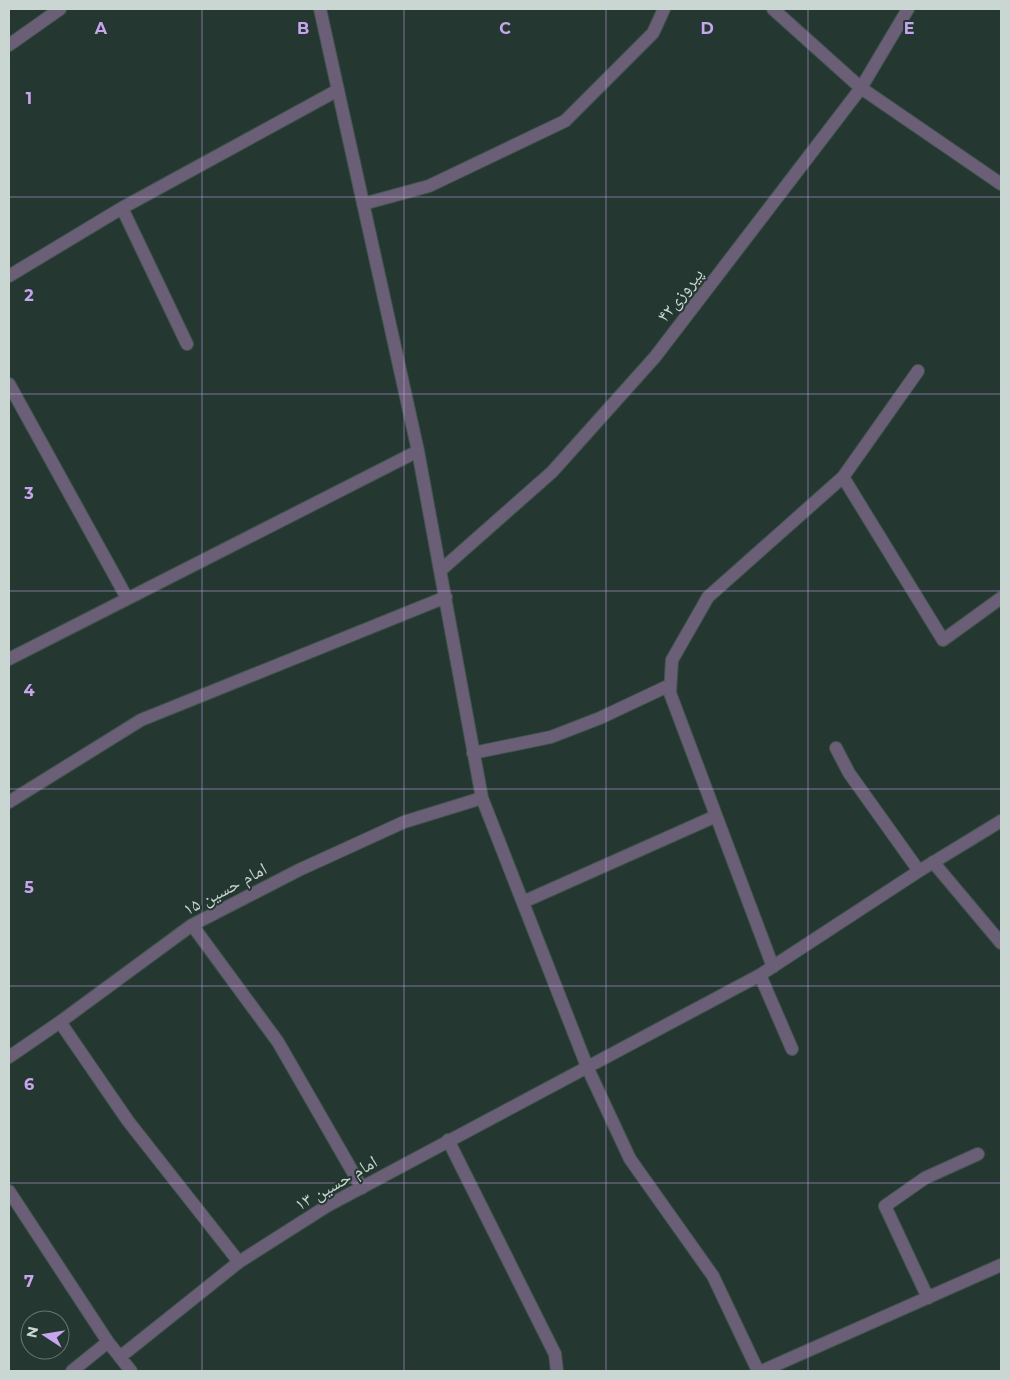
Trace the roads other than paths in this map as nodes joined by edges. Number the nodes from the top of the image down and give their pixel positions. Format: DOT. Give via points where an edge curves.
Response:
graph roads {
  1 [pos="60,9"];
  2 [pos="320,9"];
  3 [pos="664,9"];
  4 [pos="773,9"];
  5 [pos="908,9"];
  6 [pos="9,45"];
  7 [pos="861,88"];
  8 [pos="338,90"];
  9 [pos="1000,181"];
  10 [pos="363,204"];
  11 [pos="122,208"];
  12 [pos="9,276"];
  13 [pos="187,344"];
  14 [pos="918,370"];
  15 [pos="9,384"];
  16 [pos="418,451"];
  17 [pos="843,477"];
  18 [pos="441,570"];
  19 [pos="446,597"];
  20 [pos="127,598"];
  21 [pos="1001,598"];
  22 [pos="9,659"];
  23 [pos="670,684"];
  24 [pos="836,748"];
  25 [pos="473,753"];
  26 [pos="482,798"];
  27 [pos="9,802"];
  28 [pos="716,816"];
  29 [pos="1001,821"];
  30 [pos="933,862"];
  31 [pos="919,870"];
  32 [pos="522,902"];
  33 [pos="192,925"];
  34 [pos="1001,942"];
  35 [pos="773,967"];
  36 [pos="760,975"];
  37 [pos="60,1022"];
  38 [pos="792,1049"];
  39 [pos="9,1057"];
  40 [pos="588,1068"];
  41 [pos="448,1140"];
  42 [pos="978,1154"];
  43 [pos="362,1188"];
  44 [pos="9,1191"];
  45 [pos="238,1262"];
  46 [pos="1001,1266"];
  47 [pos="928,1298"];
  48 [pos="108,1342"];
  49 [pos="120,1357"];
  50 [pos="72,1371"];
  51 [pos="131,1371"];
  52 [pos="557,1371"];
  53 [pos="758,1371"];
  54 [pos="762,1371"];
  1 -- 6 [label="street"];
  2 -- 8 [label="street"];
  3 -- 10 [label="street" via="653,33 565,121 428,186"];
  4 -- 7 [label="street"];
  5 -- 7 [label="street, پیروزی۴۲"];
  7 -- 9 [label="street"];
  7 -- 18 [label="street, پیروزی۴۲" via="655,357 552,472"];
  8 -- 10 [label="street"];
  8 -- 11 [label="street"];
  10 -- 16 [label="street"];
  11 -- 12 [label="street"];
  11 -- 13 [label="street"];
  14 -- 17 [label="street"];
  15 -- 20 [label="street"];
  16 -- 18 [label="street"];
  16 -- 20 [label="street"];
  17 -- 21 [label="street" via="943,640"];
  17 -- 23 [label="street" via="708,597 672,660"];
  18 -- 19 [label="street"];
  19 -- 25 [label="street"];
  19 -- 27 [label="street" via="141,720"];
  20 -- 22 [label="street"];
  23 -- 25 [label="street" via="600,718 551,737"];
  23 -- 28 [label="street" via="670,693"];
  24 -- 31 [label="street" via="849,773"];
  25 -- 26 [label="street"];
  26 -- 32 [label="street"];
  26 -- 33 [label="street, امام حسین ۱۵" via="404,822 299,870"];
  28 -- 32 [label="street"];
  28 -- 35 [label="street"];
  29 -- 30 [label="street, امام حسین ۱۳"];
  30 -- 31 [label="street, امام حسین ۱۳"];
  30 -- 34 [label="street"];
  31 -- 35 [label="street, امام حسین ۱۳"];
  32 -- 40 [label="street"];
  33 -- 37 [label="street, امام حسین ۱۵"];
  33 -- 43 [label="street" via="278,1042"];
  35 -- 36 [label="street, امام حسین ۱۳"];
  36 -- 38 [label="street"];
  36 -- 40 [label="street, امام حسین ۱۳"];
  37 -- 39 [label="street, امام حسین ۱۵"];
  37 -- 45 [label="street" via="128,1121"];
  40 -- 41 [label="street, امام حسین ۱۳"];
  40 -- 53 [label="street" via="630,1159 713,1276"];
  41 -- 43 [label="street, امام حسین ۱۳"];
  41 -- 52 [label="street" via="555,1354"];
  42 -- 47 [label="street" via="924,1178 885,1206"];
  43 -- 45 [label="street, امام حسین ۱۳"];
  44 -- 48 [label="street"];
  45 -- 49 [label="street, امام حسین ۱۳"];
  46 -- 47 [label="street"];
  47 -- 54 [label="street"];
  48 -- 49 [label="street"];
  48 -- 50 [label="street"];
  49 -- 51 [label="street"];
}
